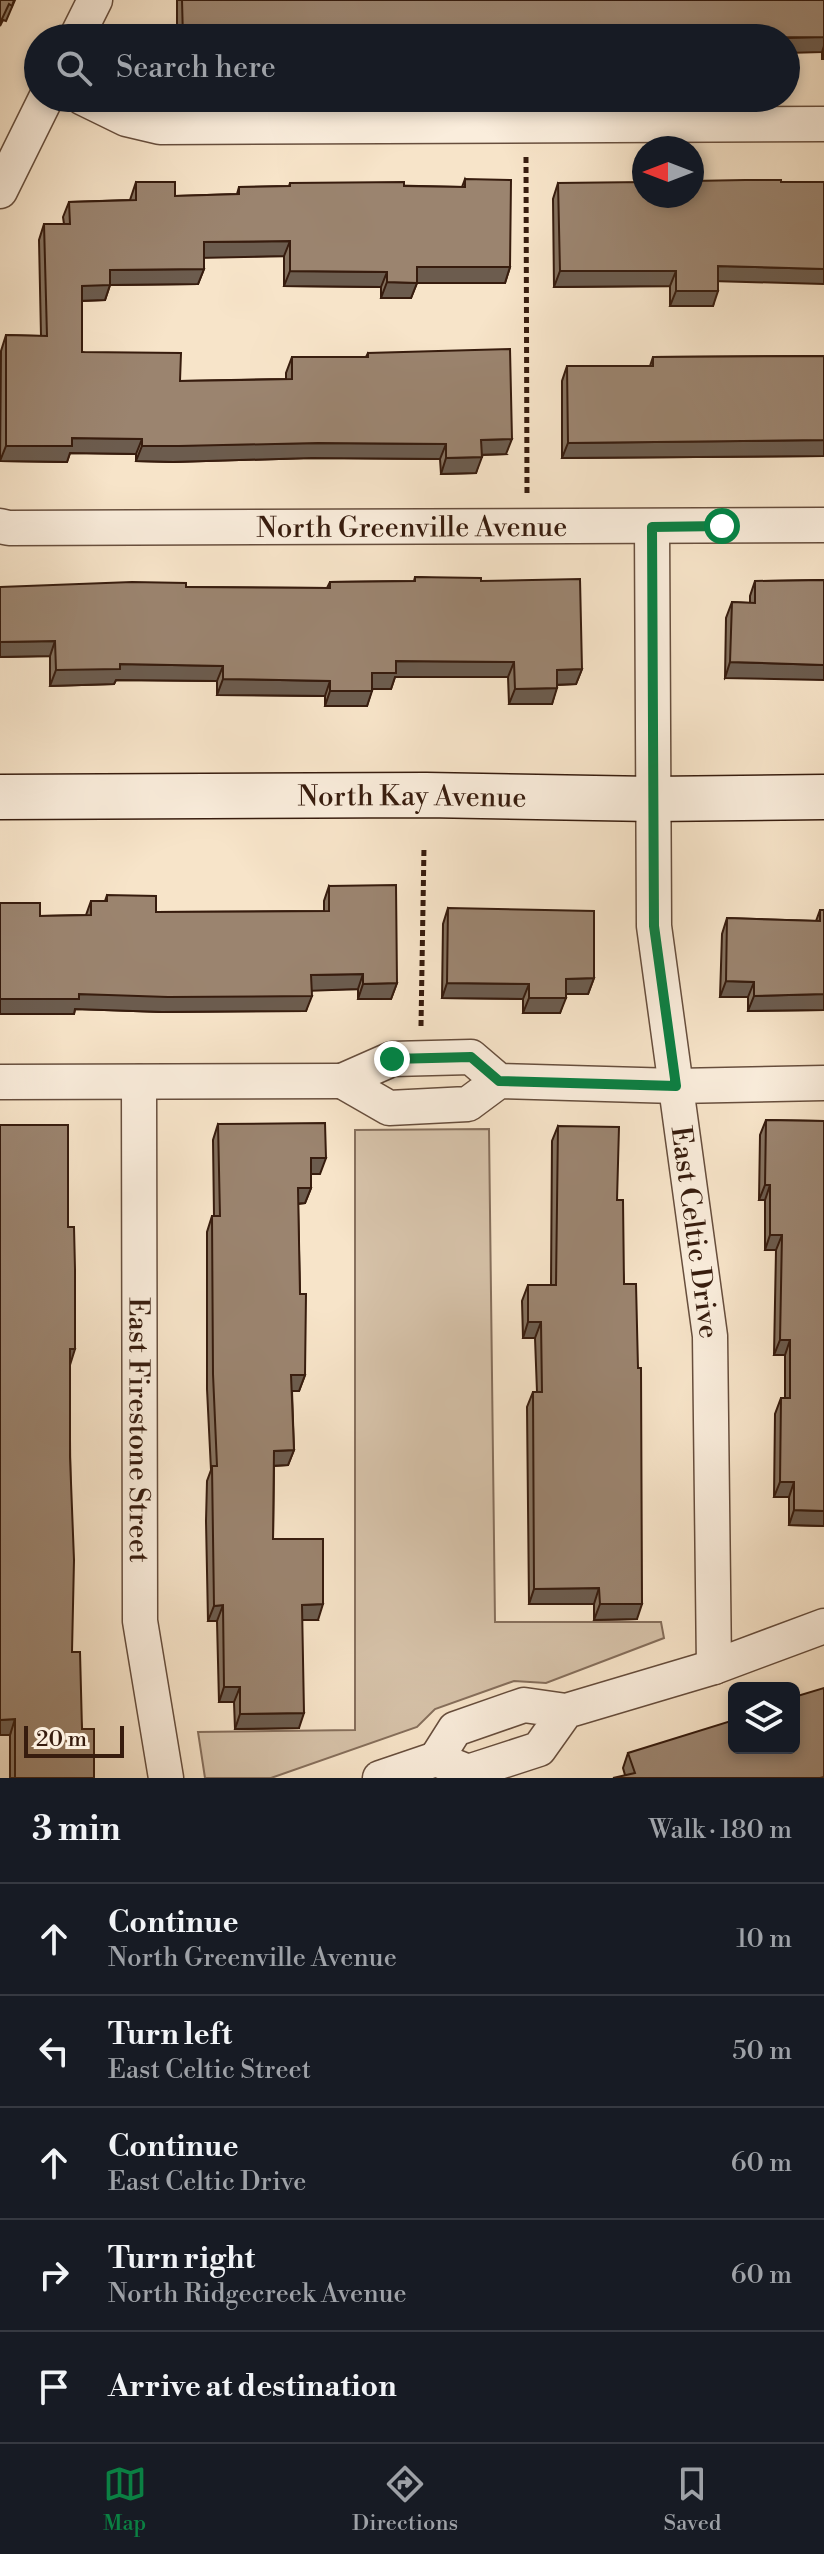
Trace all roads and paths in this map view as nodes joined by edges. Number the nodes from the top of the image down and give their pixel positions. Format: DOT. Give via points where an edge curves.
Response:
graph roads {
  1 [pos="95,0"];
  2 [pos="83,24"];
  3 [pos="39,112"];
  4 [pos="112,112"];
  5 [pos="824,124"];
  6 [pos="526,153"];
  7 [pos="0,191"];
  8 [pos="527,500"];
  9 [pos="824,525"];
  10 [pos="0,526"];
  11 [pos="652,527"];
  12 [pos="0,797"];
  13 [pos="824,797"];
  14 [pos="652,799"];
  15 [pos="424,847"];
  16 [pos="420,1059"];
  17 [pos="342,1081"];
  18 [pos="499,1081"];
  19 [pos="0,1082"];
  20 [pos="139,1082"];
  21 [pos="824,1083"];
  22 [pos="676,1086"];
  23 [pos="824,1626"];
  24 [pos="714,1667"];
  25 [pos="566,1711"];
  26 [pos="436,1759"];
  27 [pos="166,1778"];
  28 [pos="380,1778"];
  1 -- 2 [label="street"];
  3 -- 7 [label="street"];
  4 -- 5 [label="street" via="160,127"];
  6 -- 8 [label="path"];
  9 -- 11 [label="street, North Greenville Avenue"];
  10 -- 11 [label="street, North Greenville Avenue"];
  11 -- 14 [label="street, East Celtic Drive"];
  12 -- 14 [label="street, North Kay Avenue"];
  13 -- 14 [label="street, North Kay Avenue"];
  14 -- 22 [label="street, East Celtic Drive" via="654,926"];
  15 -- 16 [label="path"];
  16 -- 17 [label="street" via="392,1059"];
  16 -- 18 [label="street" via="471,1057"];
  17 -- 18 [label="street" via="389,1108 468,1104"];
  17 -- 20 [label="street"];
  18 -- 22 [label="street"];
  19 -- 20 [label="street"];
  20 -- 27 [label="street, East Firestone Street" via="140,1621"];
  21 -- 22 [label="street"];
  22 -- 24 [label="street, East Celtic Drive" via="710,1336"];
  23 -- 24 [label="street"];
  24 -- 25 [label="street"];
  25 -- 26 [label="street" via="524,1705 455,1729"];
  25 -- 26 [label="street" via="539,1749 468,1772"];
  26 -- 28 [label="street"];
}
